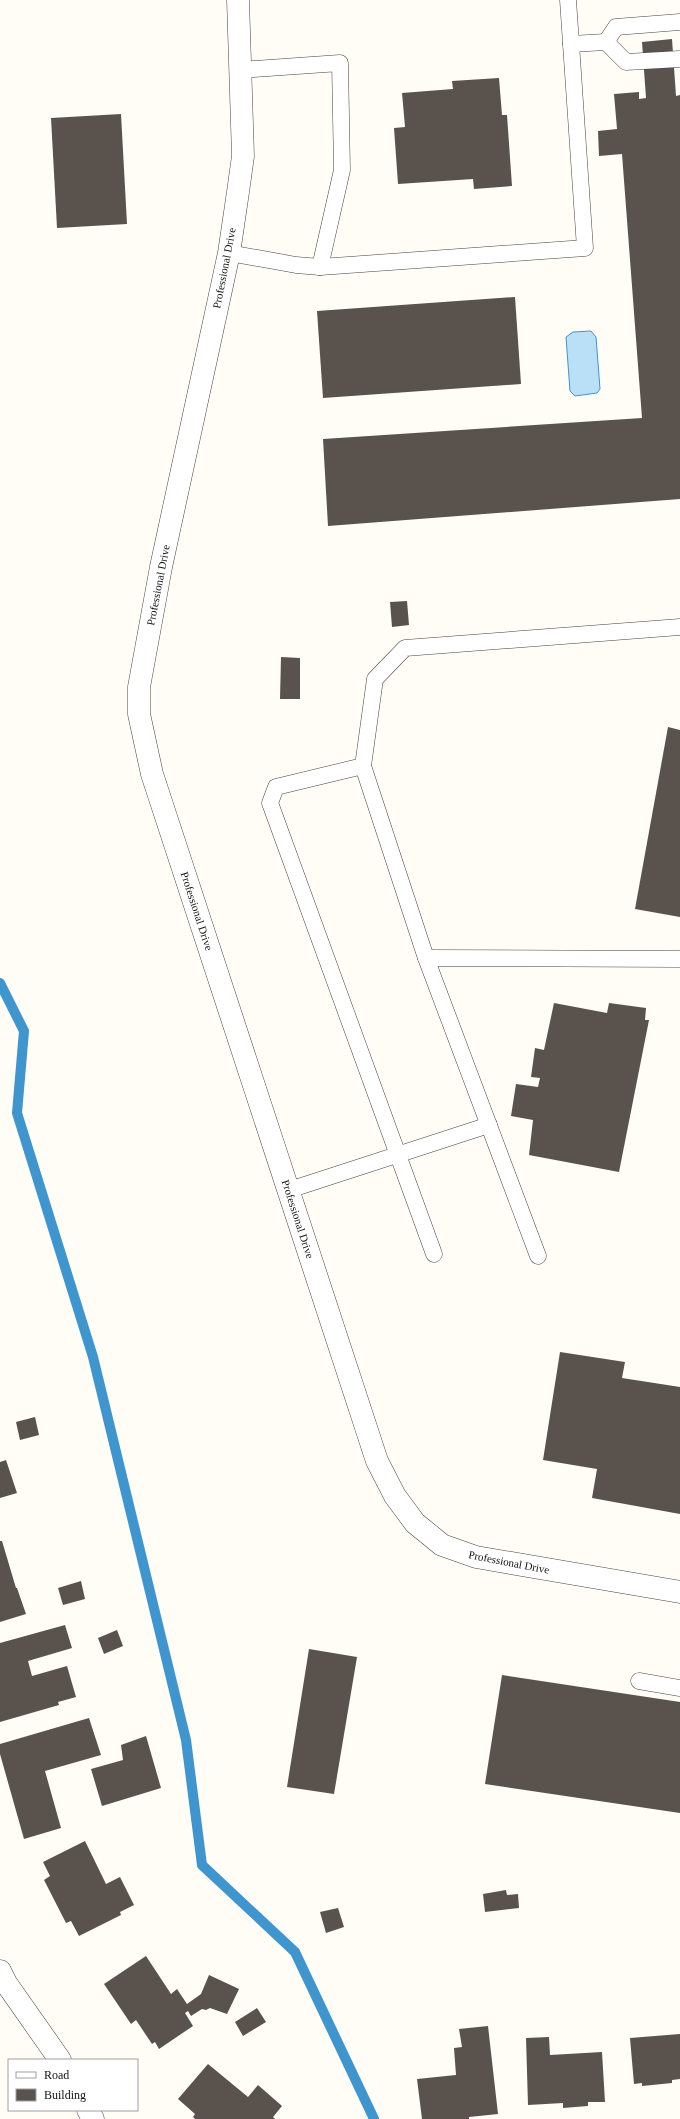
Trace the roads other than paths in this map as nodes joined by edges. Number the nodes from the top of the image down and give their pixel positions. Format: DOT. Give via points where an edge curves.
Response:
graph roads {
  1 [pos="238,0"];
  2 [pos="568,0"];
  3 [pos="680,22"];
  4 [pos="606,42"];
  5 [pos="571,44"];
  6 [pos="680,59"];
  7 [pos="240,70"];
  8 [pos="228,253"];
  9 [pos="320,267"];
  10 [pos="680,627"];
  11 [pos="363,766"];
  12 [pos="426,958"];
  13 [pos="680,959"];
  14 [pos="489,1125"];
  15 [pos="398,1156"];
  16 [pos="289,1190"];
  17 [pos="434,1254"];
  18 [pos="538,1256"];
  19 [pos="680,1592"];
  20 [pos="639,1681"];
  21 [pos="680,1688"];
  22 [pos="0,1971"];
  23 [pos="59,2059"];
  1 -- 7 [label="street, Professional Drive"];
  2 -- 5 [label="lane"];
  3 -- 4 [label="lane" via="616,27"];
  4 -- 5 [label="lane"];
  4 -- 6 [label="lane" via="626,62"];
  5 -- 9 [label="lane" via="585,248"];
  7 -- 8 [label="street, Professional Drive" via="243,156"];
  7 -- 9 [label="lane" via="340,63 342,170"];
  8 -- 9 [label="lane"];
  8 -- 16 [label="street, Professional Drive" via="145,651 139,687 139,714 152,774"];
  10 -- 11 [label="lane" via="405,648 374,679"];
  11 -- 12 [label="lane"];
  11 -- 15 [label="lane" via="276,787 270,803"];
  12 -- 13 [label="lane"];
  12 -- 14 [label="lane"];
  14 -- 15 [label="lane"];
  14 -- 18 [label="lane"];
  15 -- 16 [label="lane"];
  15 -- 17 [label="lane"];
  16 -- 19 [label="street, Professional Drive" via="378,1461 395,1496 415,1524 442,1545 476,1557"];
  20 -- 21 [label="lane"];
  22 -- 23 [label="street"];
}
